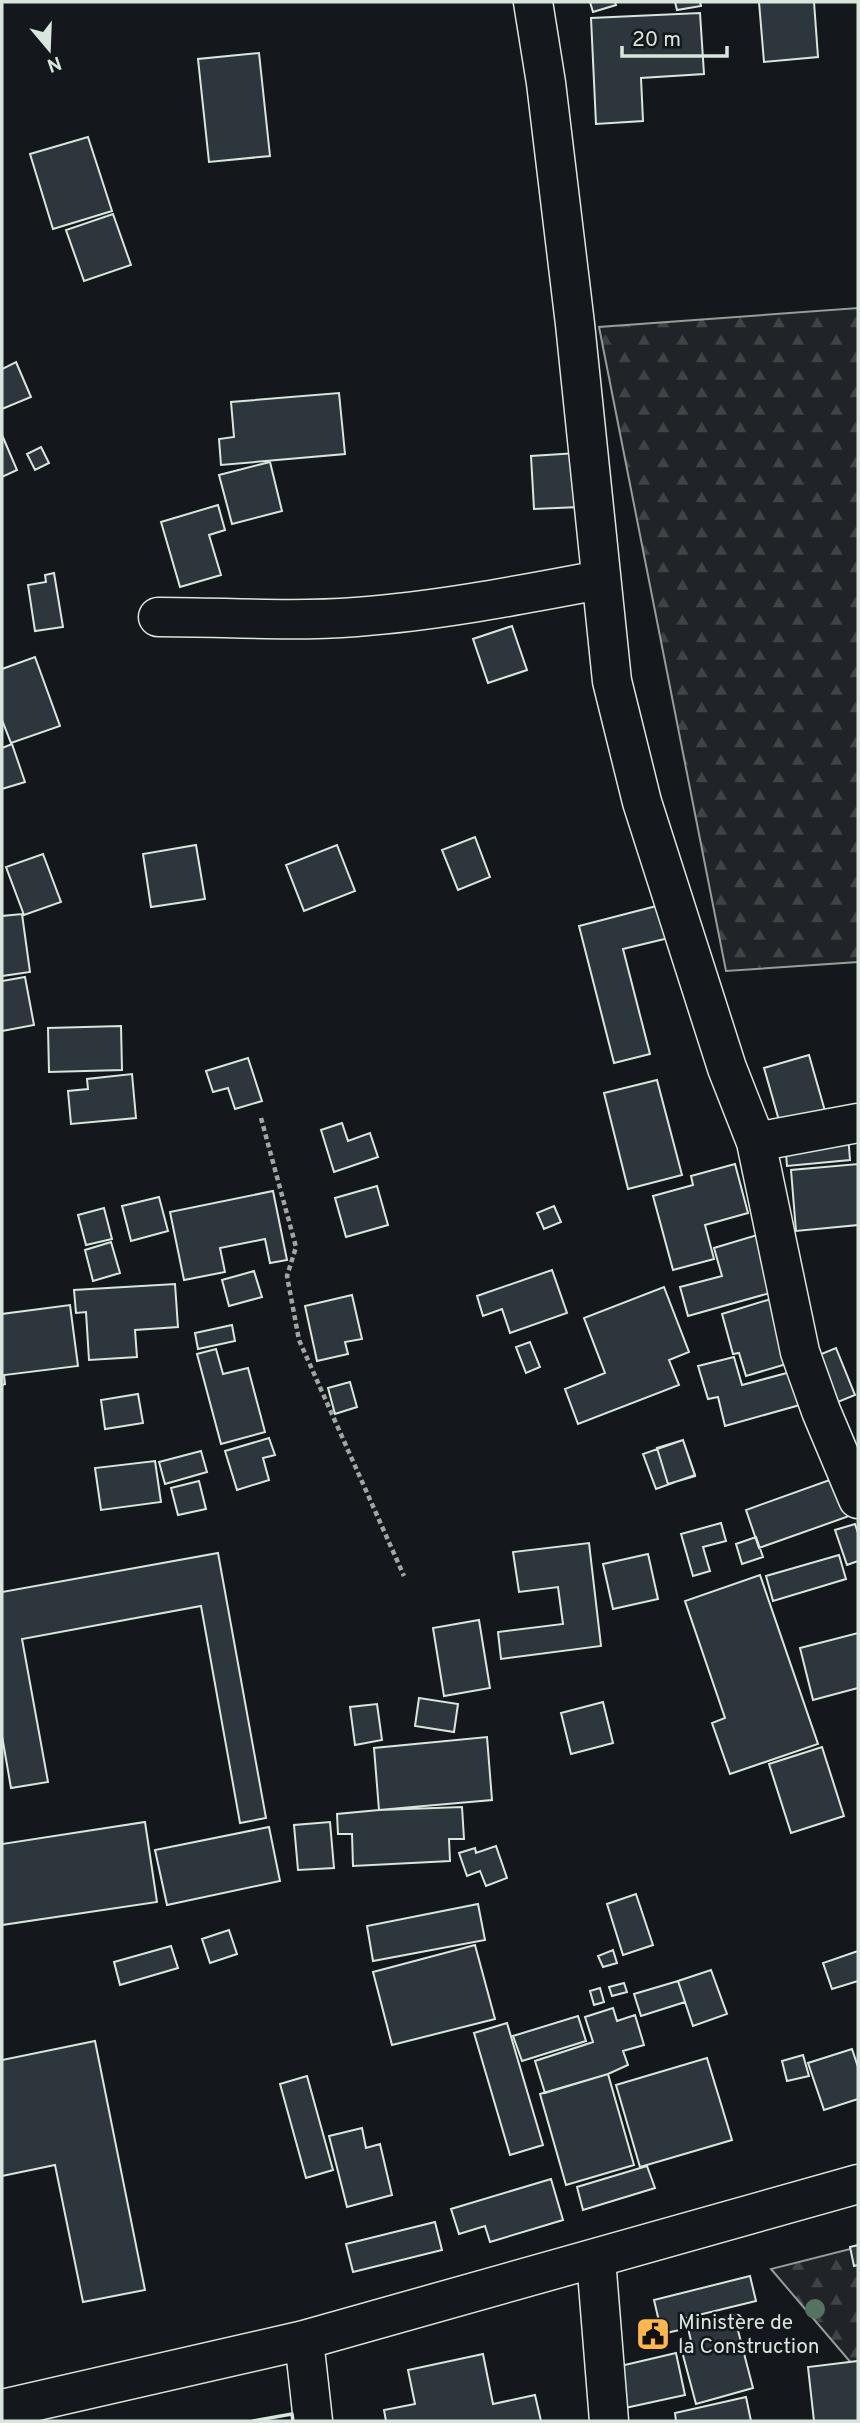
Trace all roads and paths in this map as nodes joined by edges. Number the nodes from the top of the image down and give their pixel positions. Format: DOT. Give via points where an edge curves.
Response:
graph roads {
  1 [pos="533,2"];
  2 [pos="600,580"];
  3 [pos="158,617"];
  4 [pos="261,1118"];
  5 [pos="858,1123"];
  6 [pos="756,1142"];
  7 [pos="858,1499"];
  8 [pos="404,1576"];
  9 [pos="858,2184"];
  10 [pos="596,2259"];
  11 [pos="304,2340"];
  12 [pos="2,2409"];
  13 [pos="313,2421"];
  14 [pos="609,2421"];
  1 -- 2 [label="street" via="575,324"];
  2 -- 3 [label="street" via="358,617"];
  2 -- 6 [label="street" via="612,681 642,802 727,1068"];
  4 -- 8 [label="path" via="296,1247 287,1276 299,1340"];
  5 -- 6 [label="street"];
  6 -- 7 [label="street" via="800,1352"];
  9 -- 10 [label="street"];
  10 -- 11 [label="street"];
  10 -- 14 [label="street"];
  11 -- 12 [label="street"];
  11 -- 13 [label="street"];
}
